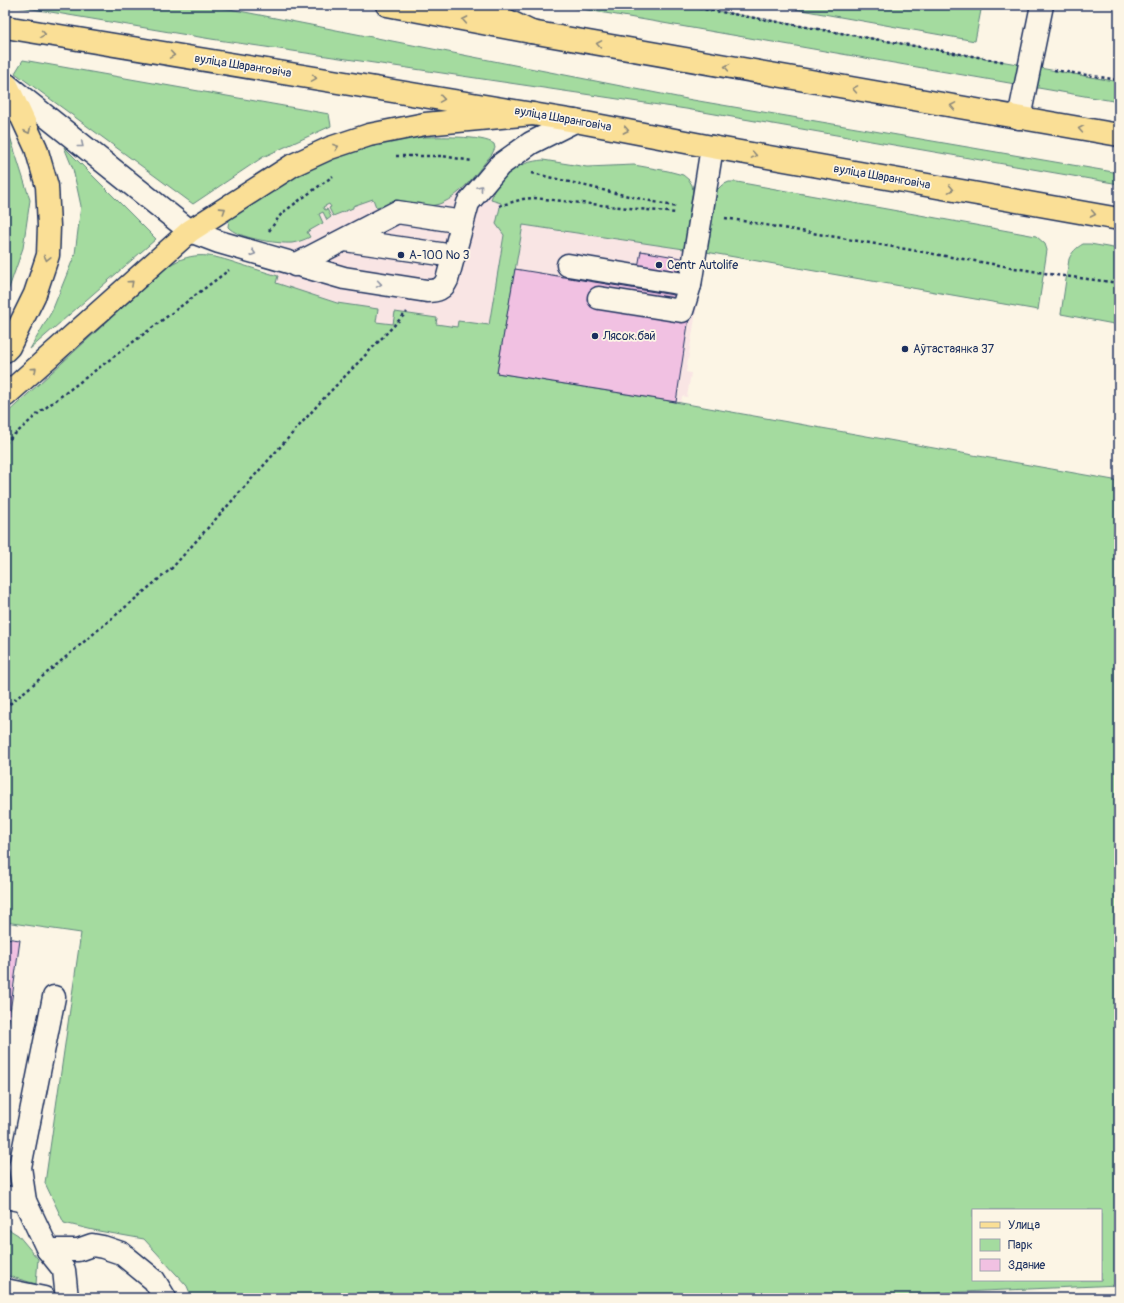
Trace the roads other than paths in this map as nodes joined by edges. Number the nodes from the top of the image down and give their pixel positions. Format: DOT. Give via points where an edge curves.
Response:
graph roads {
  1 [pos="387,5"];
  2 [pos="475,5"];
  3 [pos="1042,5"];
  4 [pos="5,27"];
  5 [pos="531,32"];
  6 [pos="6,84"];
  7 [pos="532,114"];
  8 [pos="1019,118"];
  9 [pos="575,121"];
  10 [pos="1119,135"];
  11 [pos="712,147"];
  12 [pos="1119,219"];
  13 [pos="463,222"];
  14 [pos="190,231"];
  15 [pos="345,240"];
  16 [pos="454,256"];
  17 [pos="295,265"];
  18 [pos="568,265"];
  19 [pos="690,285"];
  20 [pos="599,298"];
  21 [pos="5,351"];
  22 [pos="5,396"];
  23 [pos="54,997"];
  24 [pos="15,1199"];
  25 [pos="48,1250"];
  26 [pos="5,1290"];
  27 [pos="44,1298"];
  28 [pos="67,1298"];
  29 [pos="165,1298"];
  5 -- 1 [label="main road, one-way"];
  2 -- 5 [label="main road"];
  3 -- 8 [label="street"];
  4 -- 7 [label="main road, вуліца Шаранговіча, one-way"];
  8 -- 5 [label="main road, one-way"];
  6 -- 14 [label="street, one-way"];
  6 -- 21 [label="main road, one-way" via="36,148 47,186 49,226 48,256 35,294"];
  7 -- 9 [label="main road, вуліца Шаранговіча"];
  14 -- 7 [label="main road, one-way" via="293,165 330,148 369,135 425,124"];
  10 -- 8 [label="main road, one-way"];
  9 -- 11 [label="main road, вуліца Шаранговіча, one-way"];
  13 -- 9 [label="street, one-way" via="468,203 500,165 531,143"];
  11 -- 12 [label="main road, вуліца Шаранговіча, one-way"];
  11 -- 19 [label="street"];
  13 -- 15 [label="street" via="397,212"];
  13 -- 16 [label="street"];
  14 -- 17 [label="street, one-way"];
  22 -- 14 [label="main road, one-way"];
  15 -- 16 [label="street"];
  15 -- 17 [label="street"];
  17 -- 16 [label="street, one-way" via="344,278 435,291 444,286"];
  18 -- 19 [label="street"];
  19 -- 20 [label="street" via="682,311"];
  23 -- 24 [label="street"];
  24 -- 25 [label="street"];
  25 -- 28 [label="street" via="64,1270"];
  25 -- 29 [label="street" via="78,1250 92,1245 121,1254 154,1280"];
  26 -- 27 [label="street"];
}
